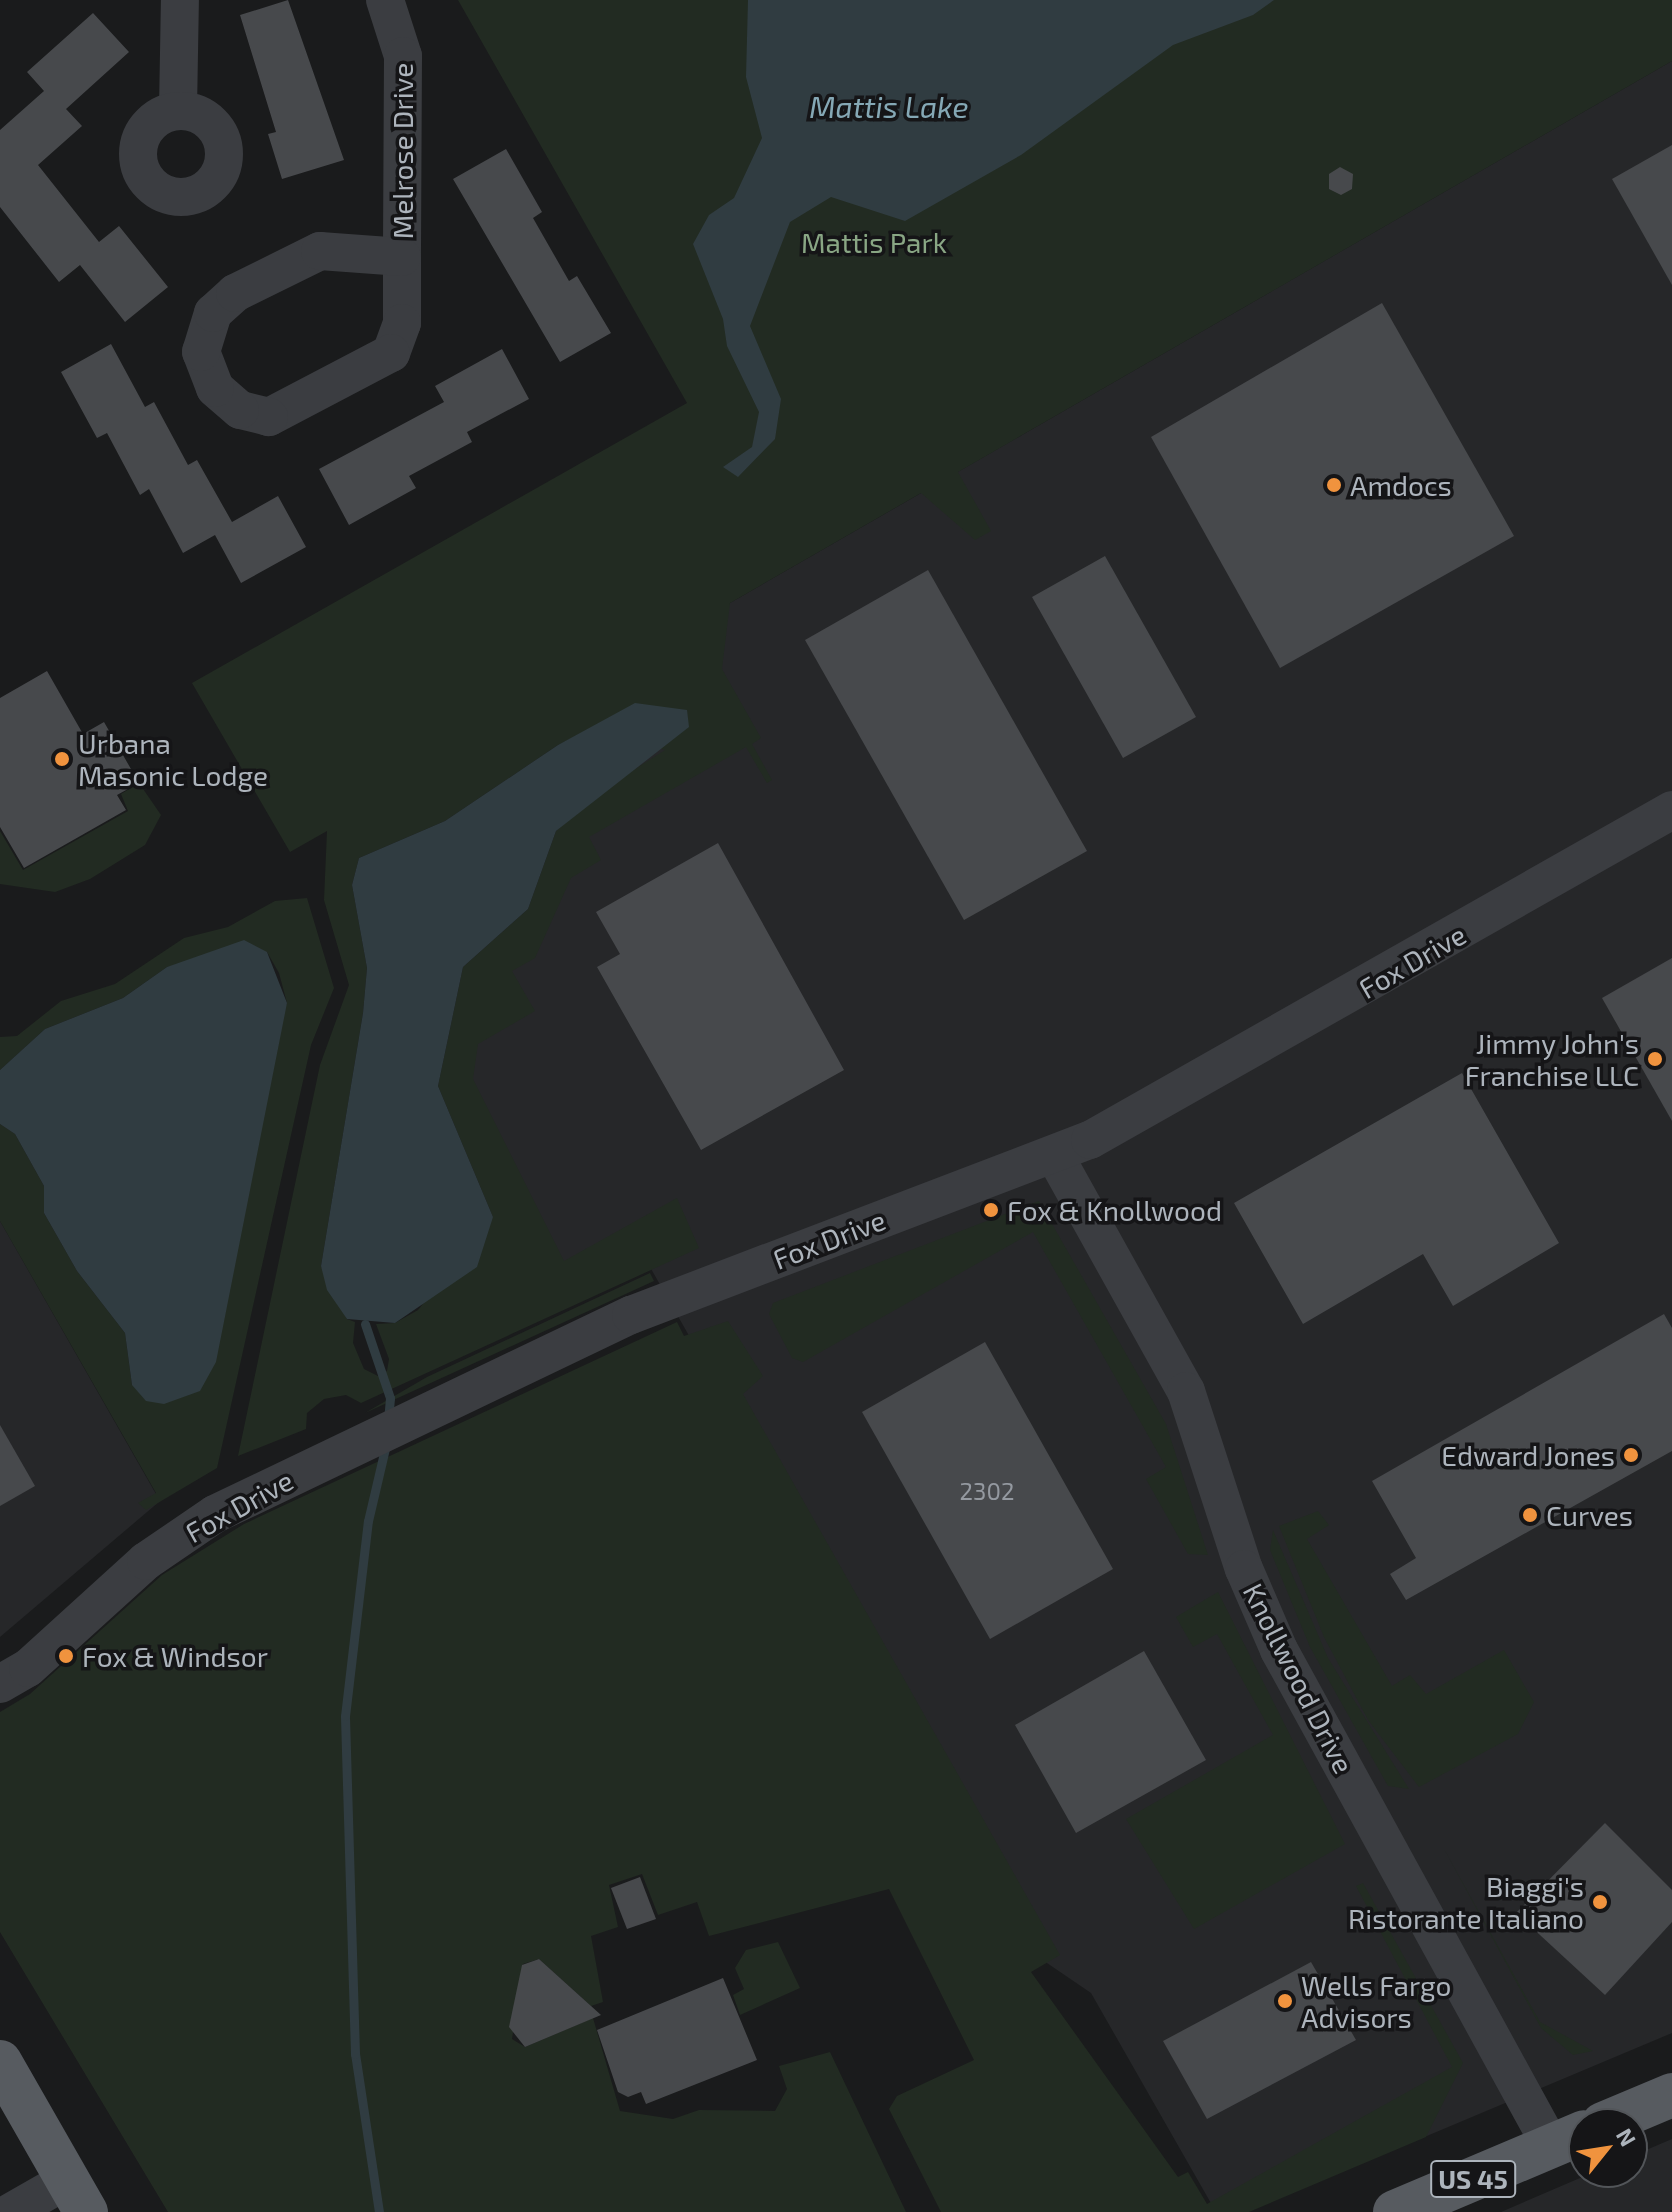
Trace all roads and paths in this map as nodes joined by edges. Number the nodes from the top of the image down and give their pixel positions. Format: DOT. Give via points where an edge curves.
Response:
graph roads {
  1 [pos="180,0"];
  2 [pos="385,0"];
  3 [pos="178,110"];
  4 [pos="402,257"];
  5 [pos="1672,810"];
  6 [pos="1055,1156"];
  7 [pos="0,1684"];
  8 [pos="0,2062"];
  9 [pos="1672,2095"];
  10 [pos="1641,2108"];
  11 [pos="1567,2139"];
  12 [pos="76,2196"];
  13 [pos="11,2212"];
  14 [pos="1395,2212"];
  1 -- 3 [label="street"];
  2 -- 4 [label="street, Melrose Drive" via="403,56"];
  4 -- 4 [label="street, Melrose Drive" via="402,323 391,353 269,417 240,410 215,388 201,352 213,313 235,293 320,251"];
  5 -- 6 [label="street, Fox Drive" via="1313,1017"];
  6 -- 7 [label="street, Fox Drive" via="631,1315 369,1438 180,1537 112,1589 28,1668"];
  6 -- 11 [label="street, Knollwood Drive" via="1186,1391 1244,1569 1279,1650"];
  8 -- 12 [label="main road"];
  9 -- 10 [label="main road"];
  11 -- 14 [label="main road, US 45"];
  12 -- 13 [label="street"];
}
